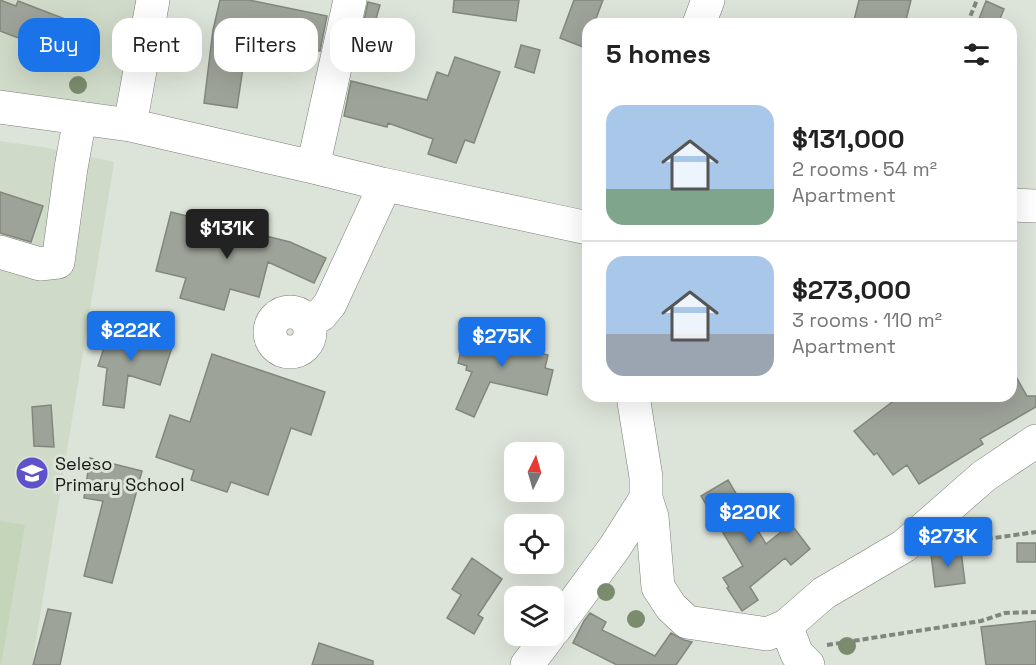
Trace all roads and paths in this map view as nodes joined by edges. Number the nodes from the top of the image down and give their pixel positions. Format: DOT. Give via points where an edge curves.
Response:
graph roads {
  1 [pos="153,0"];
  2 [pos="350,0"];
  3 [pos="708,0"];
  4 [pos="977,0"];
  5 [pos="701,18"];
  6 [pos="970,18"];
  7 [pos="0,107"];
  8 [pos="80,118"];
  9 [pos="130,125"];
  10 [pos="313,166"];
  11 [pos="382,184"];
  12 [pos="1017,205"];
  13 [pos="1036,206"];
  14 [pos="582,227"];
  15 [pos="0,252"];
  16 [pos="307,321"];
  17 [pos="634,402"];
  18 [pos="1036,441"];
  19 [pos="646,498"];
  20 [pos="1036,532"];
  21 [pos="945,545"];
  22 [pos="1036,612"];
  23 [pos="564,616"];
  24 [pos="541,646"];
  25 [pos="795,653"];
  26 [pos="526,665"];
  1 -- 9 [label="street"];
  2 -- 10 [label="street"];
  3 -- 5 [label="street"];
  4 -- 6 [label="path"];
  7 -- 8 [label="street"];
  8 -- 9 [label="street"];
  8 -- 15 [label="street" via="58,262 40,264"];
  9 -- 10 [label="street"];
  10 -- 11 [label="street"];
  11 -- 14 [label="street"];
  11 -- 16 [label="street" via="330,304 321,315"];
  12 -- 13 [label="street"];
  17 -- 19 [label="street"];
  18 -- 25 [label="street" via="984,476 904,546 824,592"];
  19 -- 23 [label="street"];
  19 -- 25 [label="street" via="652,517 658,587 671,607 687,622 767,634"];
  20 -- 21 [label="path"];
  22 -- 25 [label="path" via="1005,613 981,621"];
  24 -- 26 [label="street"];
}
